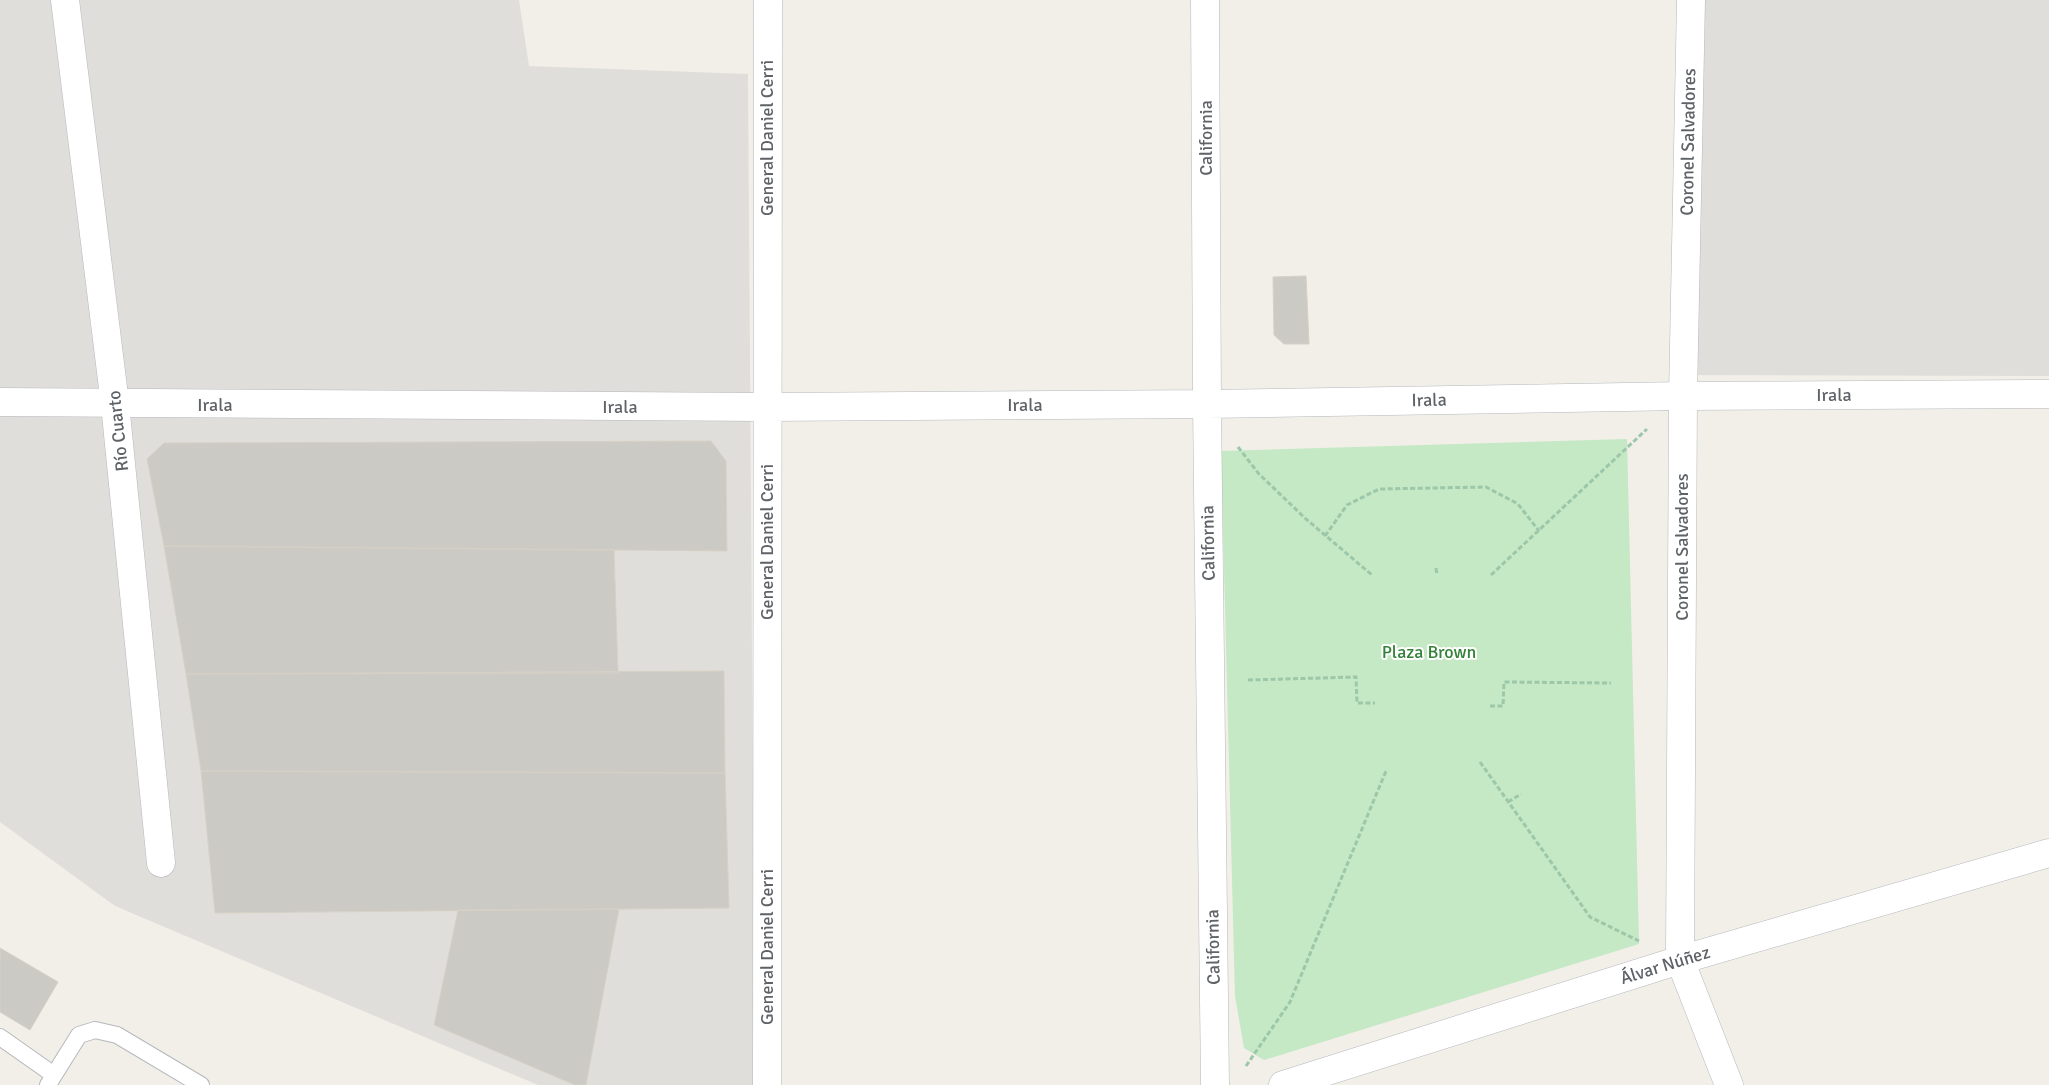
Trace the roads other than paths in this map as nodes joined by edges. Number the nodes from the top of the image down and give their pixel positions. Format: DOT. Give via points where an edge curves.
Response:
graph roads {
  1 [pos="65,0"];
  2 [pos="768,0"];
  3 [pos="1205,0"];
  4 [pos="1691,0"];
  5 [pos="2049,394"];
  6 [pos="1683,396"];
  7 [pos="0,402"];
  8 [pos="115,404"];
  9 [pos="1207,404"];
  10 [pos="767,407"];
  11 [pos="2049,852"];
  12 [pos="161,863"];
  13 [pos="1680,960"];
  14 [pos="0,1037"];
  15 [pos="51,1080"];
  16 [pos="201,1085"];
  17 [pos="767,1085"];
  18 [pos="1215,1085"];
  19 [pos="1283,1085"];
  20 [pos="1729,1085"];
  1 -- 8 [label="street, Río Cuarto"];
  2 -- 10 [label="street, General Daniel Cerri"];
  3 -- 9 [label="street, California"];
  4 -- 6 [label="street, Coronel Salvadores"];
  5 -- 6 [label="street, Irala"];
  6 -- 9 [label="street, Irala"];
  6 -- 13 [label="street, Coronel Salvadores"];
  7 -- 8 [label="street, Irala"];
  8 -- 10 [label="street, Irala"];
  8 -- 12 [label="street, Río Cuarto"];
  9 -- 10 [label="street, Irala"];
  9 -- 18 [label="street, California"];
  10 -- 17 [label="street, General Daniel Cerri"];
  11 -- 13 [label="street, Álvar Núñez"];
  13 -- 19 [label="street, Álvar Núñez"];
  13 -- 20 [label="street, Coronel Salvadores"];
  14 -- 15 [label="lane"];
  15 -- 16 [label="lane" via="79,1035 95,1030 117,1035"];
}
